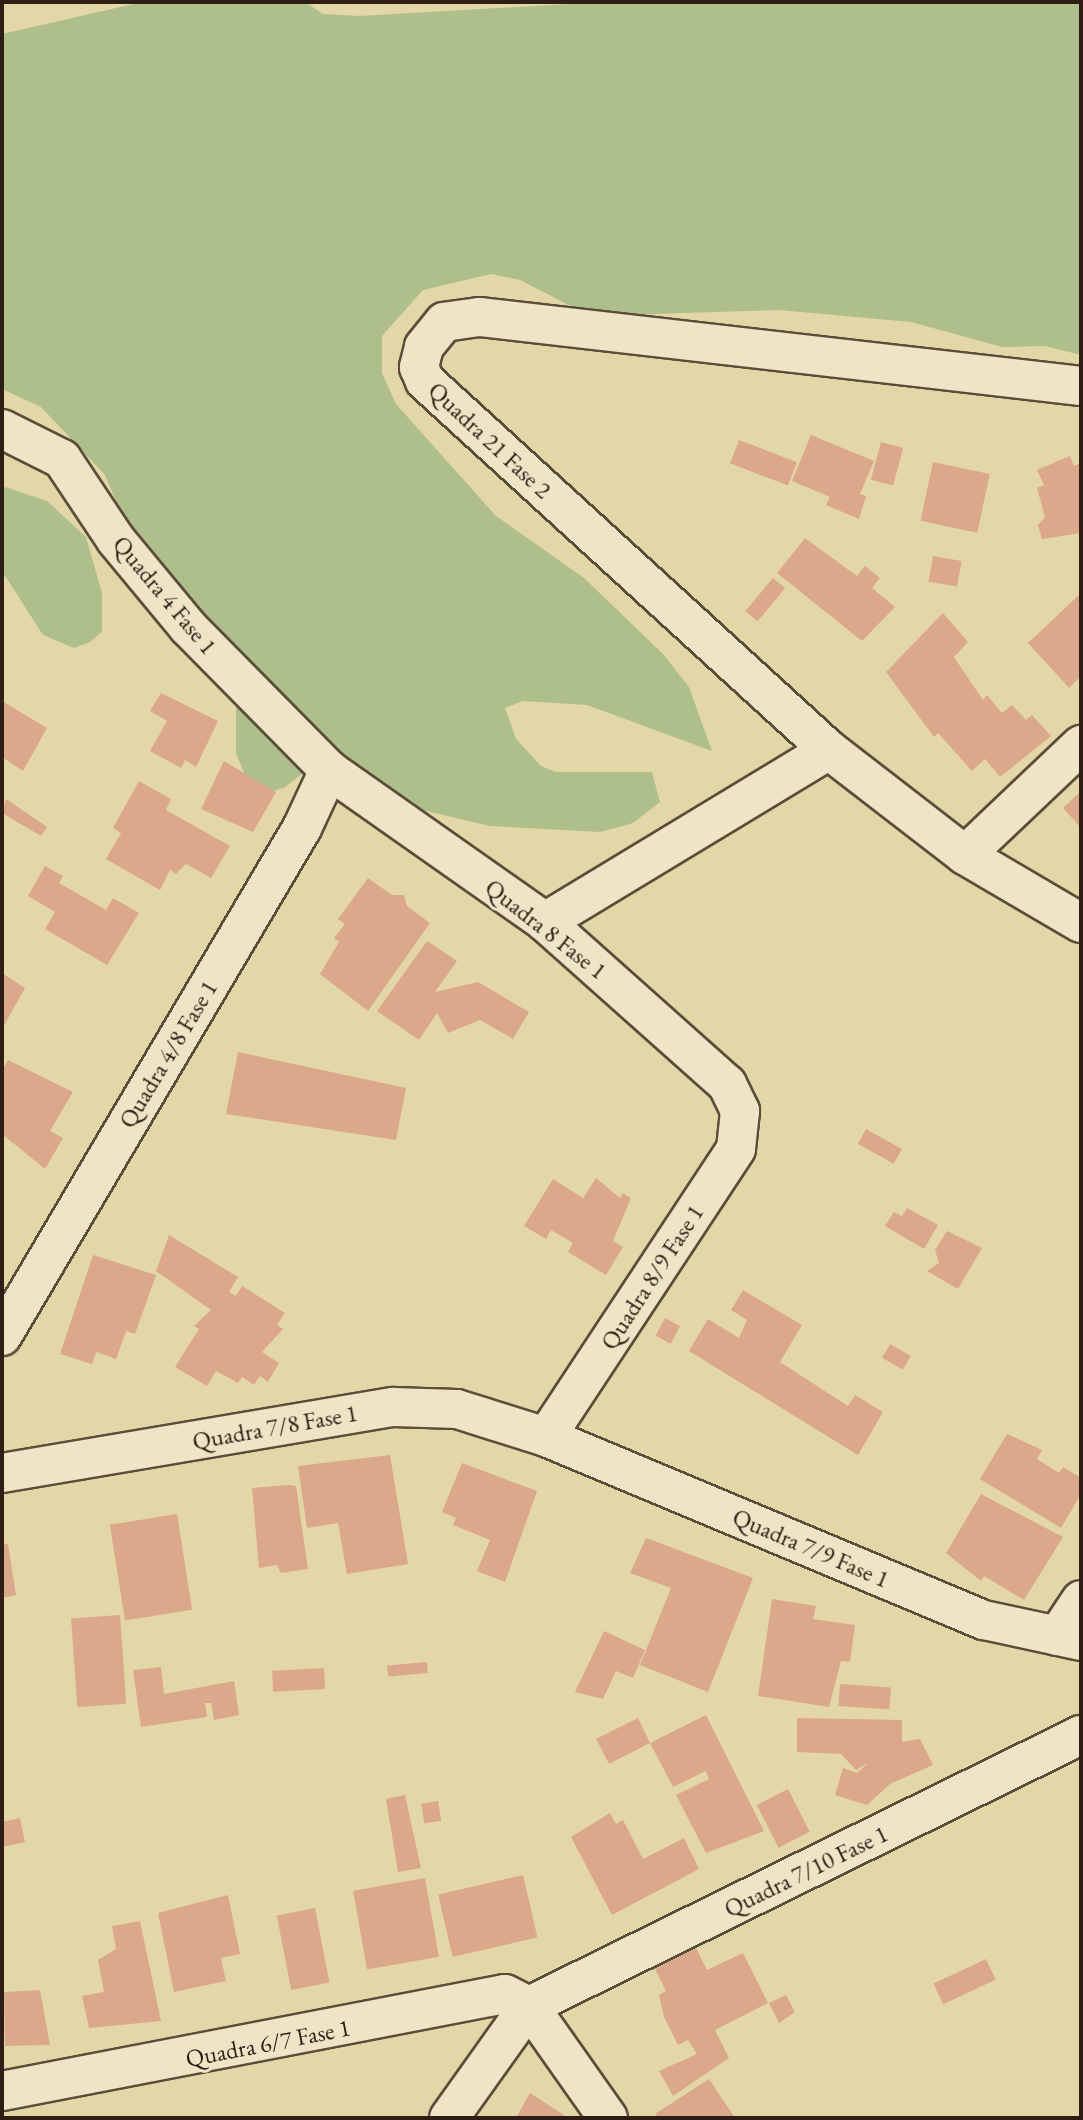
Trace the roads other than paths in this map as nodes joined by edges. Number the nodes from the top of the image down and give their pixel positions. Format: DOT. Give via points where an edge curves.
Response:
graph roads {
  1 [pos="1081,386"];
  2 [pos="2,429"];
  3 [pos="1081,745"];
  4 [pos="829,750"];
  5 [pos="329,770"];
  6 [pos="965,855"];
  7 [pos="545,922"];
  8 [pos="1081,923"];
  9 [pos="740,1111"];
  10 [pos="2,1336"];
  11 [pos="546,1437"];
  12 [pos="2,1473"];
  13 [pos="1081,1600"];
  14 [pos="1069,1639"];
  15 [pos="1081,1735"];
  16 [pos="530,2006"];
  17 [pos="2,2091"];
  18 [pos="449,2118"];
  19 [pos="608,2118"];
  1 -- 4 [label="street, Quadra 21 Fase 2" via="479,317 444,322 432,332 419,367 425,381"];
  2 -- 5 [label="street, Quadra 4 Fase 1" via="62,459 116,540 188,627"];
  3 -- 6 [label="street"];
  4 -- 6 [label="street, Quadra 21 Fase 2"];
  4 -- 7 [label="street"];
  5 -- 7 [label="street, Quadra 8 Fase 1"];
  5 -- 10 [label="street, Quadra 4/8 Fase 1" via="302,828"];
  6 -- 8 [label="street, Quadra 21 Fase 2"];
  7 -- 9 [label="street, Quadra 8 Fase 1" via="727,1083"];
  9 -- 11 [label="street, Quadra 8/9 Fase 1" via="736,1149"];
  11 -- 12 [label="street, Quadra 7/8 Fase 1" via="427,1404"];
  11 -- 14 [label="street, Quadra 7/9 Fase 1" via="984,1620"];
  13 -- 14 [label="street"];
  15 -- 16 [label="street, Quadra 7/10 Fase 1"];
  16 -- 17 [label="street, Quadra 6/7 Fase 1" via="505,1994"];
  16 -- 18 [label="street"];
  16 -- 19 [label="street"];
}
